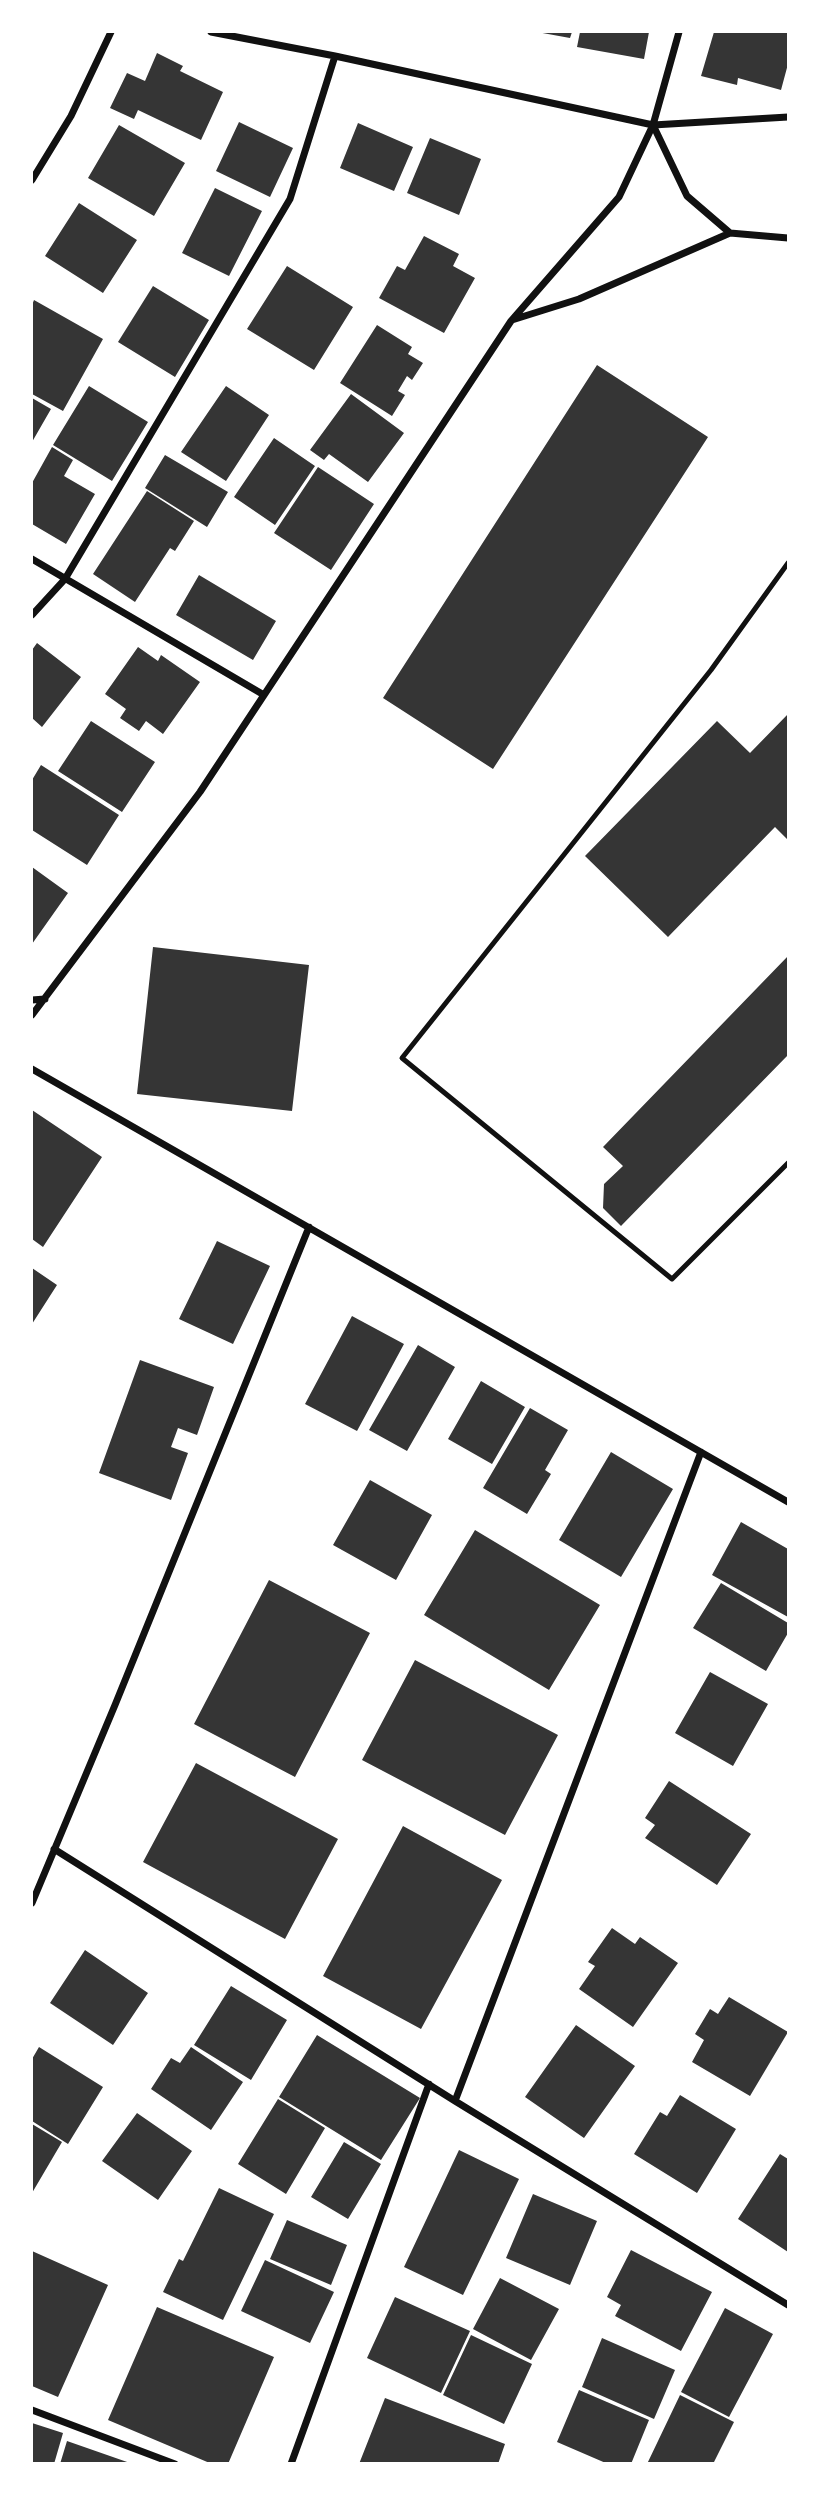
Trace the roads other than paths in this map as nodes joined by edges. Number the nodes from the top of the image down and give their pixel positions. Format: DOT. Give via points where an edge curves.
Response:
graph roads {
  1 [pos="111,32"];
  2 [pos="211,32"];
  3 [pos="679,32"];
  4 [pos="335,56"];
  5 [pos="789,117"];
  6 [pos="653,125"];
  7 [pos="32,180"];
  8 [pos="730,233"];
  9 [pos="789,238"];
  10 [pos="511,321"];
  11 [pos="32,559"];
  12 [pos="789,563"];
  13 [pos="65,579"];
  14 [pos="32,615"];
  15 [pos="264,695"];
  16 [pos="45,999"];
  17 [pos="32,1000"];
  18 [pos="32,1015"];
  19 [pos="32,1069"];
  20 [pos="789,1163"];
  21 [pos="309,1227"];
  22 [pos="701,1452"];
  23 [pos="789,1502"];
  24 [pos="54,1849"];
  25 [pos="32,1903"];
  26 [pos="429,2084"];
  27 [pos="455,2101"];
  28 [pos="789,2305"];
  29 [pos="32,2410"];
  30 [pos="175,2463"];
  31 [pos="291,2463"];
  1 -- 7 [label="street" via="71,116"];
  2 -- 4 [label="street"];
  3 -- 6 [label="street"];
  4 -- 6 [label="street"];
  4 -- 13 [label="street" via="290,199"];
  5 -- 6 [label="street"];
  6 -- 8 [label="street" via="687,196"];
  6 -- 10 [label="street" via="619,197"];
  8 -- 9 [label="street"];
  8 -- 10 [label="street" via="579,299"];
  10 -- 15 [label="street"];
  11 -- 13 [label="street"];
  12 -- 20 [label="lane" via="711,670 402,1058 672,1279"];
  13 -- 14 [label="street"];
  13 -- 15 [label="street"];
  15 -- 16 [label="street" via="200,792"];
  16 -- 17 [label="street"];
  16 -- 18 [label="street"];
  19 -- 21 [label="street"];
  21 -- 22 [label="street"];
  21 -- 24 [label="street"];
  22 -- 23 [label="street"];
  22 -- 27 [label="street"];
  24 -- 25 [label="street"];
  24 -- 26 [label="street"];
  26 -- 27 [label="street"];
  26 -- 31 [label="street"];
  27 -- 28 [label="street"];
  29 -- 30 [label="street"];
}
